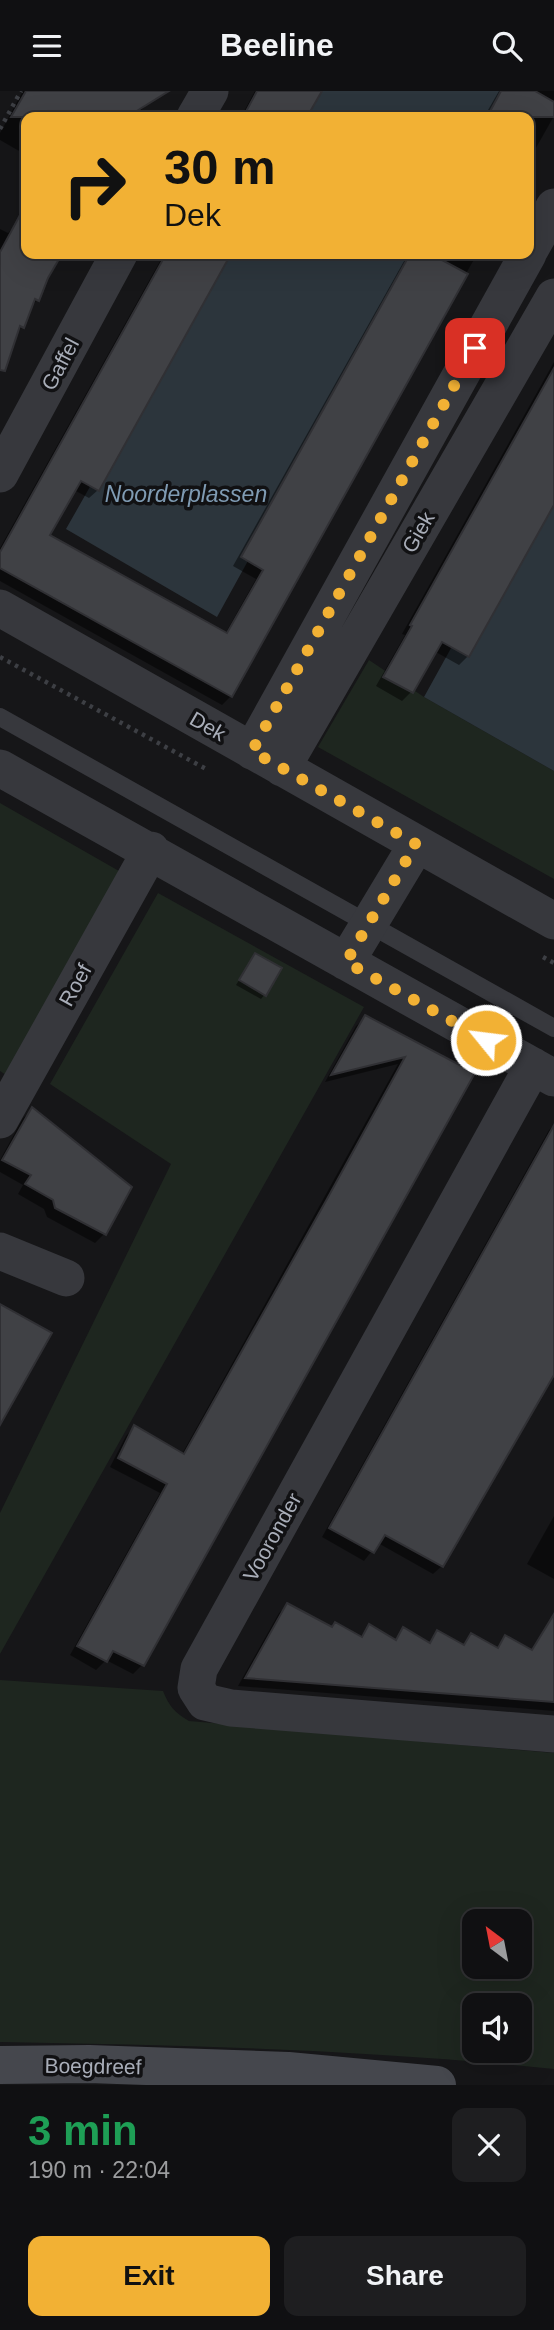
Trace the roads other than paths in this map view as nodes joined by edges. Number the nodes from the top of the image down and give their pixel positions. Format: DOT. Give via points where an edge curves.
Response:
graph roads {
  1 [pos="210,91"];
  2 [pos="198,112"];
  3 [pos="554,207"];
  4 [pos="534,242"];
  5 [pos="116,259"];
  6 [pos="525,259"];
  7 [pos="554,297"];
  8 [pos="0,474"];
  9 [pos="0,608"];
  10 [pos="0,717"];
  11 [pos="267,759"];
  12 [pos="0,768"];
  13 [pos="416,844"];
  14 [pos="151,850"];
  15 [pos="554,921"];
  16 [pos="369,923"];
  17 [pos="346,962"];
  18 [pos="554,1028"];
  19 [pos="543,1072"];
  20 [pos="0,1120"];
  21 [pos="0,1251"];
  22 [pos="66,1279"];
  23 [pos="554,1734"];
  24 [pos="0,2065"];
  25 [pos="437,2085"];
  1 -- 2 [label="street"];
  3 -- 4 [label="street, Giek"];
  5 -- 8 [label="street, Gaffel"];
  6 -- 11 [label="street, Giek"];
  7 -- 11 [label="street, Giek"];
  9 -- 11 [label="street, Dek"];
  10 -- 16 [label="lane"];
  11 -- 13 [label="street, Dek"];
  12 -- 14 [label="street"];
  13 -- 15 [label="street, Dek"];
  13 -- 16 [label="street"];
  14 -- 17 [label="street"];
  14 -- 20 [label="street, Roef"];
  16 -- 17 [label="street"];
  16 -- 18 [label="lane"];
  17 -- 19 [label="street"];
  19 -- 23 [label="street, Vooronder" via="199,1669 196,1688 205,1702 231,1708"];
  21 -- 22 [label="street"];
  24 -- 25 [label="street, Boegdreef" via="288,2071"];
}
